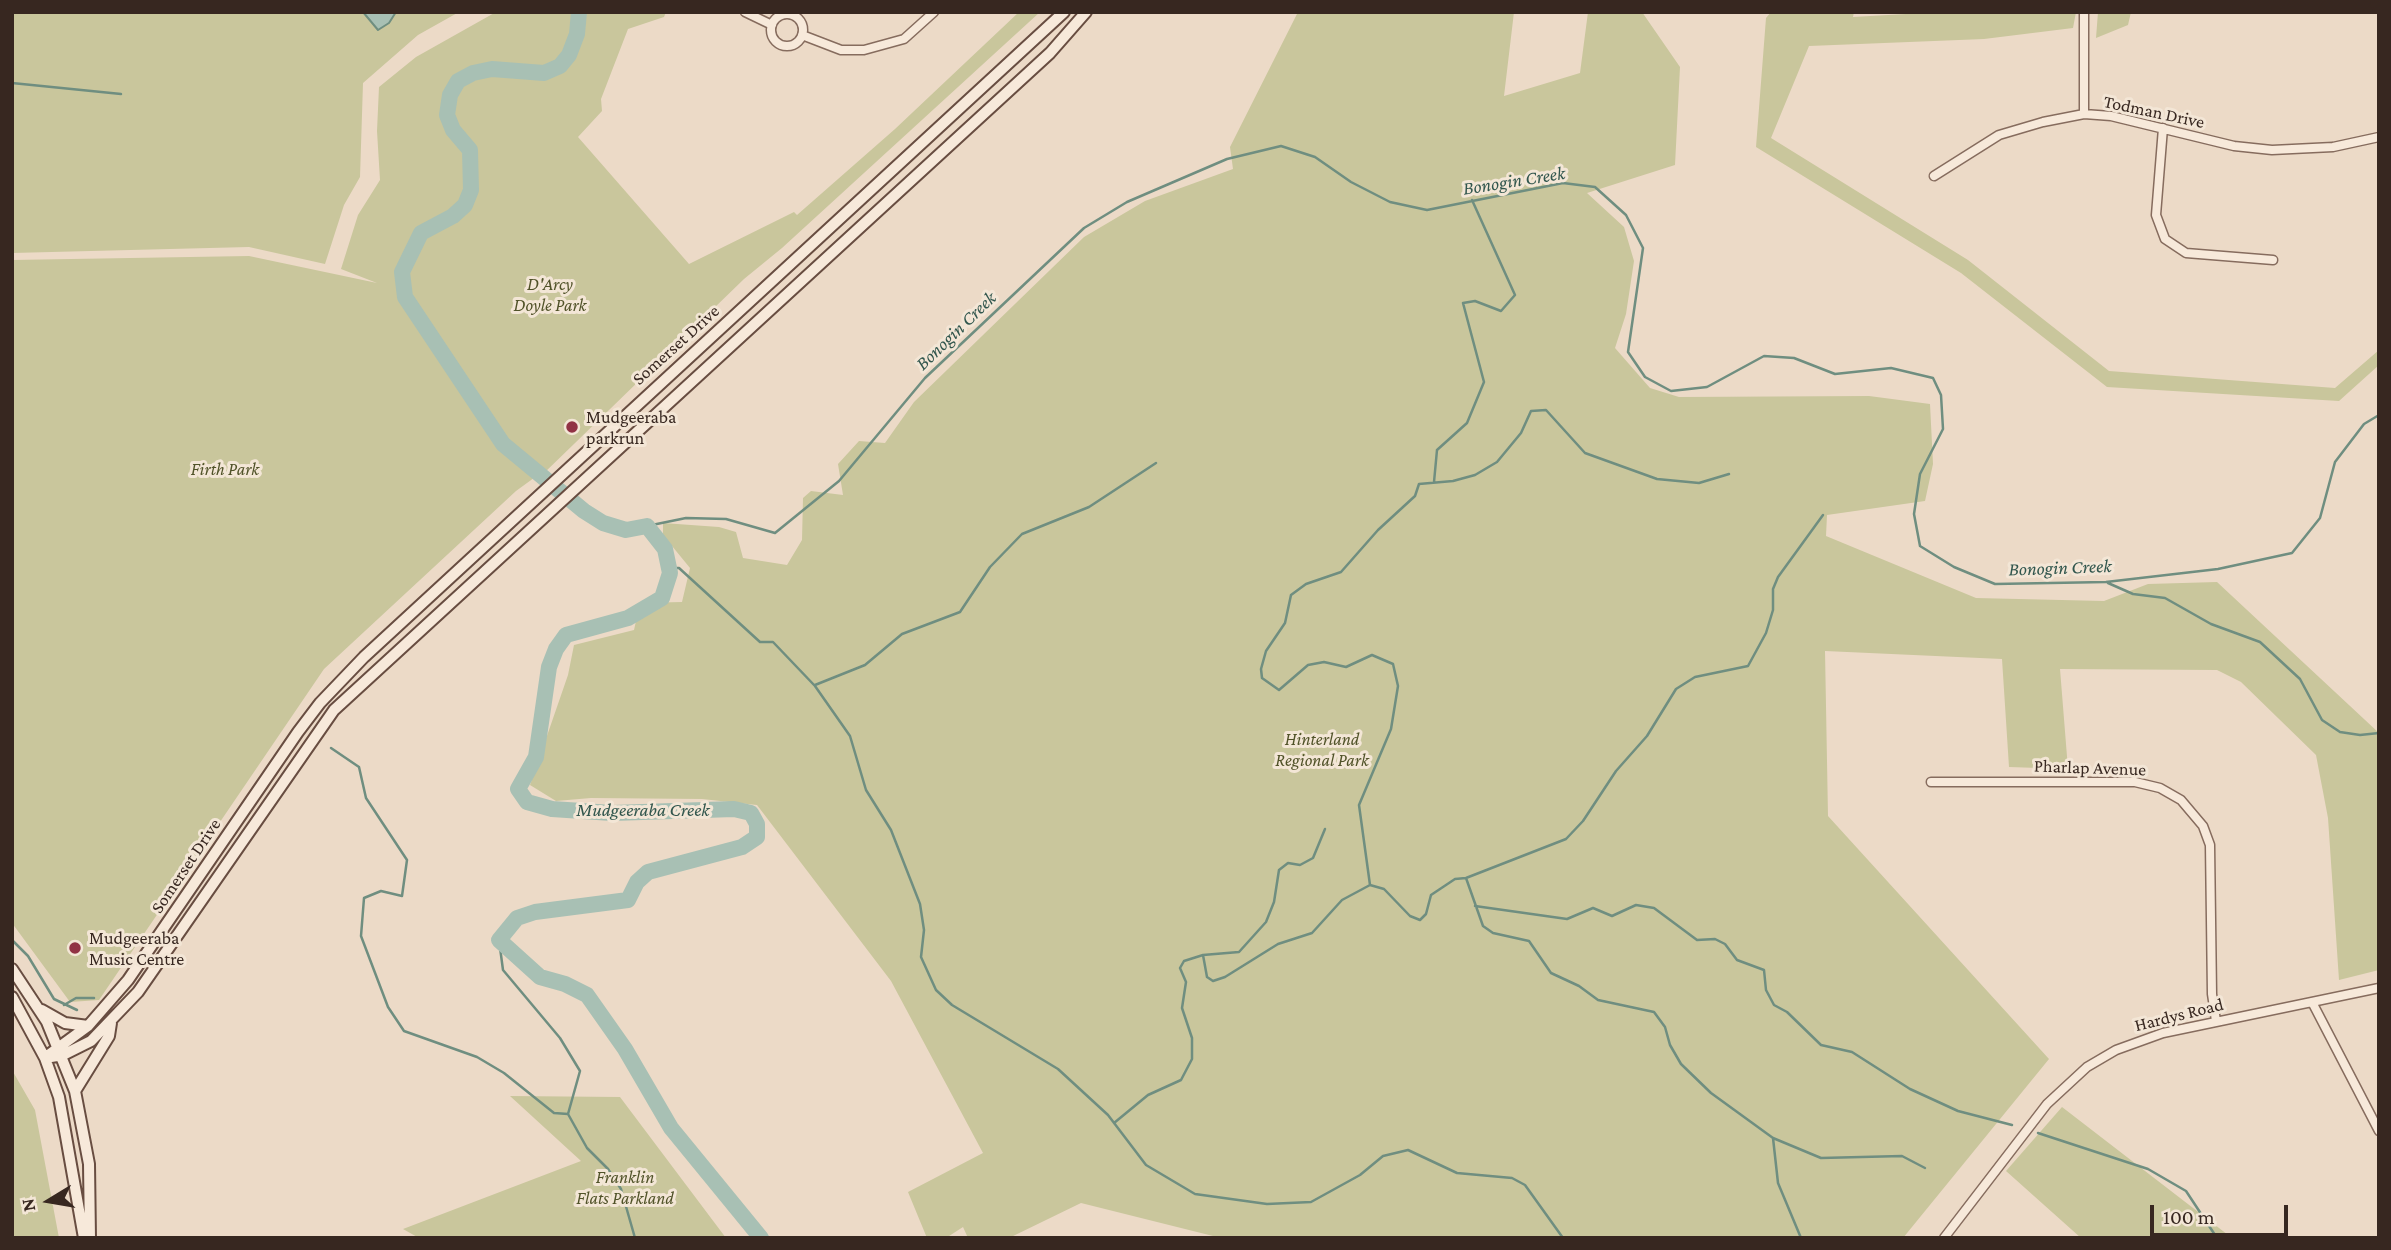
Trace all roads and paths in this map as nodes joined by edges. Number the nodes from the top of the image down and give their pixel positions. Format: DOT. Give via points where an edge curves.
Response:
graph roads {
  1 [pos="745,12"];
  2 [pos="934,12"];
  3 [pos="1064,12"];
  4 [pos="1086,12"];
  5 [pos="2084,12"];
  6 [pos="772,25"];
  7 [pos="802,34"];
  8 [pos="2084,114"];
  9 [pos="2162,128"];
  10 [pos="2379,137"];
  11 [pos="1934,176"];
  12 [pos="798,257"];
  13 [pos="2273,260"];
  14 [pos="811,270"];
  15 [pos="1931,782"];
  16 [pos="12,968"];
  17 [pos="2379,988"];
  18 [pos="12,997"];
  19 [pos="2312,1002"];
  20 [pos="40,1009"];
  21 [pos="2216,1021"];
  22 [pos="111,1023"];
  23 [pos="88,1026"];
  24 [pos="61,1050"];
  25 [pos="45,1058"];
  26 [pos="75,1091"];
  27 [pos="2379,1131"];
  28 [pos="84,1238"];
  29 [pos="90,1238"];
  30 [pos="1944,1238"];
  1 -- 6 [label="street"];
  2 -- 7 [label="street" via="904,39 864,50 841,50"];
  3 -- 12 [label="main road, Somerset Drive"];
  4 -- 14 [label="main road, Somerset Drive" via="1050,53"];
  5 -- 8 [label="street"];
  6 -- 7 [label="street" via="780,16 790,15 800,21"];
  6 -- 7 [label="street" via="780,45 795,44"];
  8 -- 9 [label="street, Todman Drive"];
  8 -- 11 [label="street, Todman Drive" via="1999,135"];
  9 -- 10 [label="street, Todman Drive" via="2234,146 2272,150 2333,147"];
  9 -- 13 [label="street" via="2156,215 2165,239 2186,253"];
  12 -- 14 [label="main road"];
  12 -- 23 [label="main road, Somerset Drive" via="530,502 320,703 146,956"];
  14 -- 22 [label="main road, Somerset Drive" via="334,710 160,964"];
  15 -- 21 [label="street, Pharlap Avenue" via="2135,782 2160,788 2181,800 2203,825 2210,845"];
  16 -- 20 [label="main road"];
  17 -- 19 [label="street, Hardys Road"];
  18 -- 25 [label="main road"];
  19 -- 21 [label="street, Hardys Road"];
  19 -- 27 [label="street"];
  20 -- 23 [label="main road" via="65,1023"];
  20 -- 24 [label="main road"];
  21 -- 30 [label="street, Hardys Road" via="2138,1040 2087,1067 2047,1104"];
  22 -- 24 [label="main road, Somerset Drive" via="91,1041"];
  22 -- 26 [label="main road" via="109,1035"];
  23 -- 24 [label="main road, Somerset Drive"];
  24 -- 25 [label="main road, Somerset Drive"];
  24 -- 26 [label="main road"];
  25 -- 28 [label="main road" via="64,1120"];
  26 -- 29 [label="main road" via="89,1164"];
}
